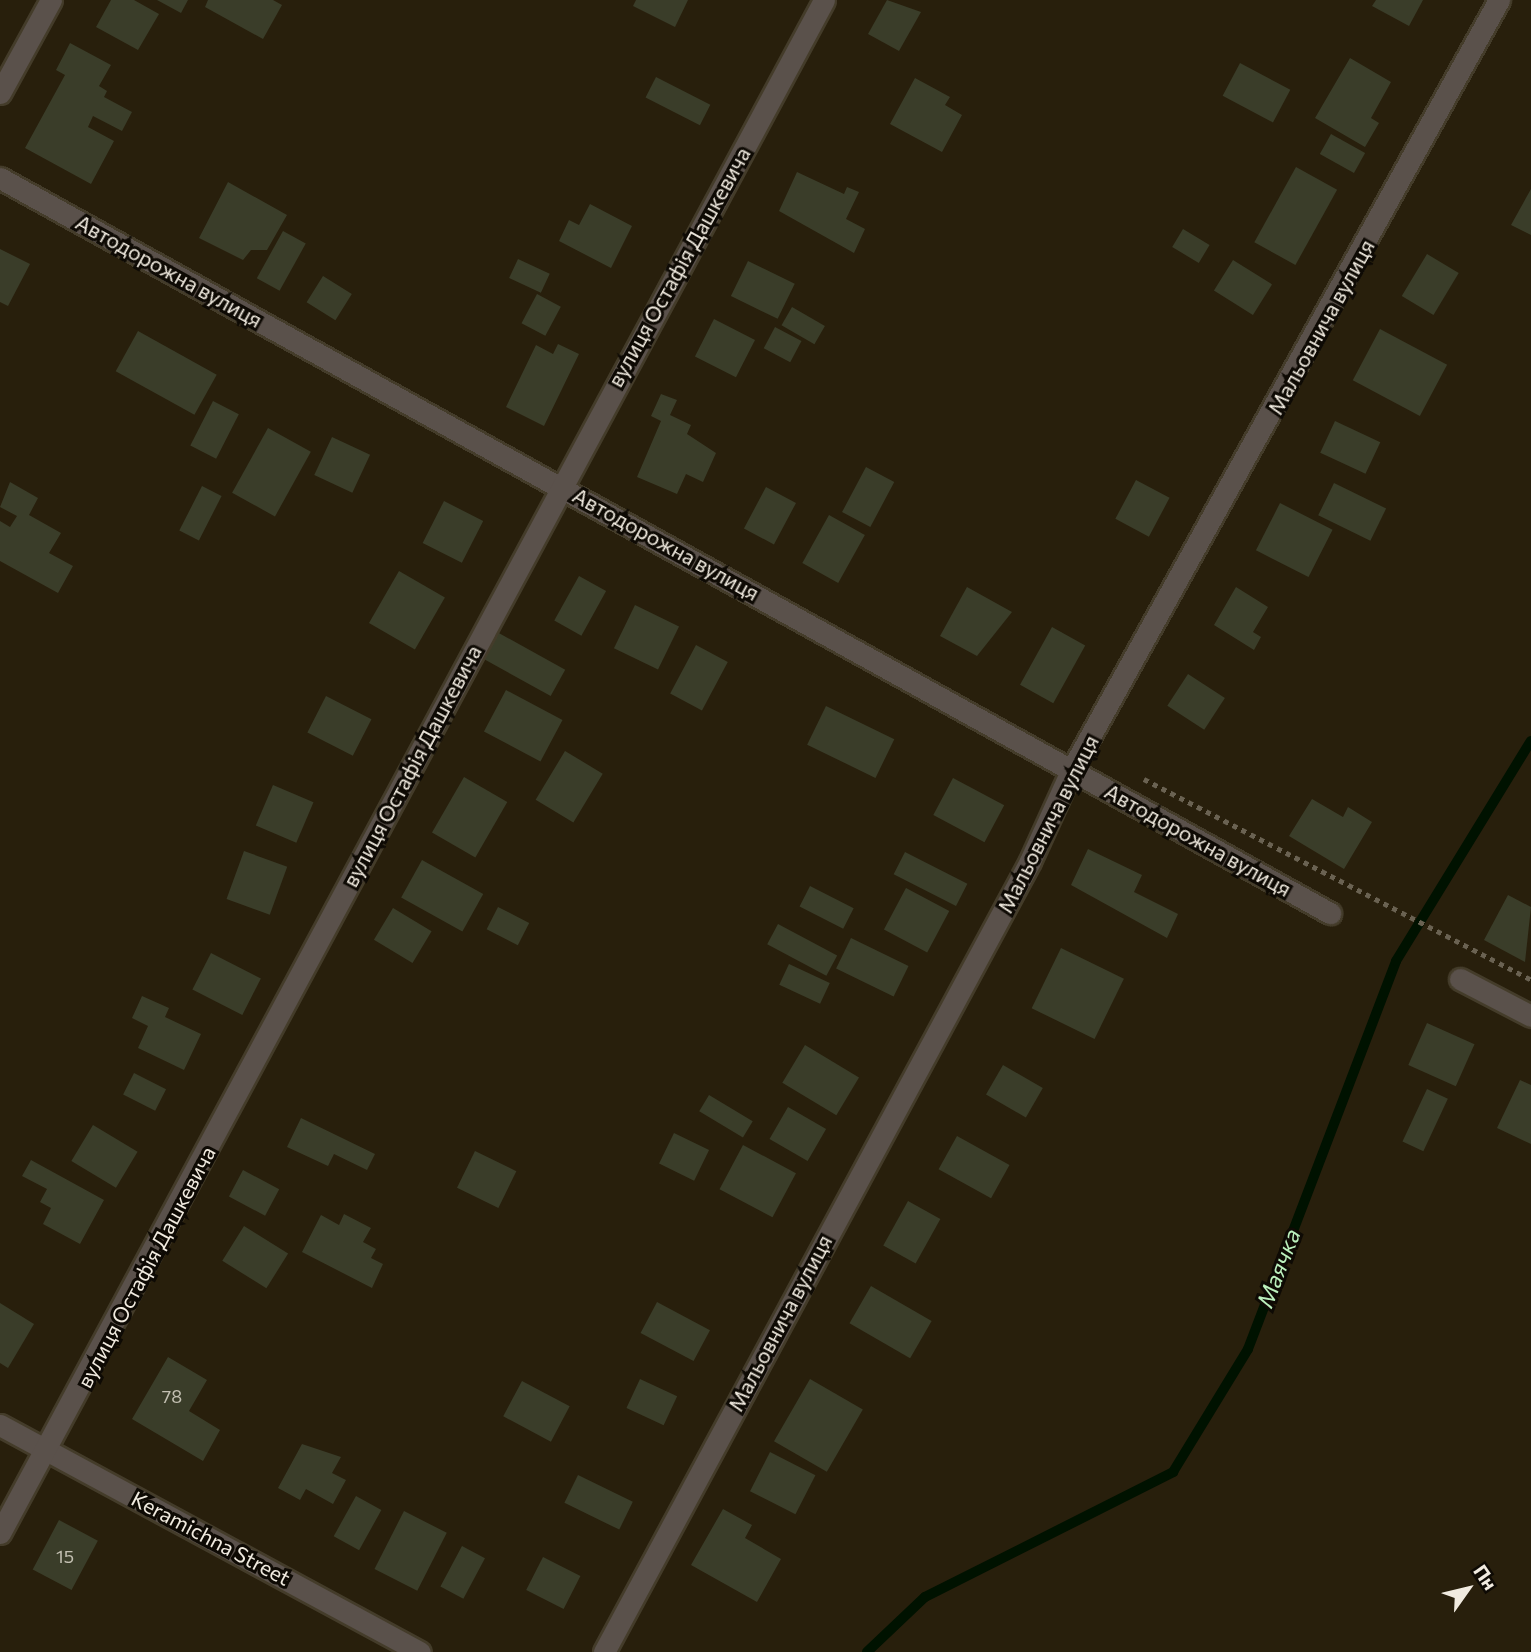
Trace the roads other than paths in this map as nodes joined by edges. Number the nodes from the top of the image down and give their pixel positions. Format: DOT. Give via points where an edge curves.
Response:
graph roads {
  1 [pos="51,0"];
  2 [pos="824,0"];
  3 [pos="1499,0"];
  4 [pos="0,93"];
  5 [pos="0,178"];
  6 [pos="561,485"];
  7 [pos="1072,769"];
  8 [pos="1330,913"];
  9 [pos="1460,979"];
  10 [pos="1531,1016"];
  11 [pos="0,1425"];
  12 [pos="48,1451"];
  13 [pos="0,1533"];
  14 [pos="421,1652"];
  15 [pos="604,1652"];
  1 -- 4 [label="street"];
  2 -- 6 [label="street, вулиця Остафія Дашкевича"];
  3 -- 7 [label="street, Мальовнича вулиця"];
  5 -- 6 [label="street, Автодорожна вулиця"];
  6 -- 7 [label="street, Автодорожна вулиця"];
  6 -- 12 [label="street, вулиця Остафія Дашкевича"];
  7 -- 8 [label="street, Автодорожна вулиця"];
  7 -- 15 [label="street, Мальовнича вулиця" via="1030,860"];
  9 -- 10 [label="street"];
  11 -- 12 [label="street, Keramichna Street"];
  12 -- 13 [label="street, вулиця Остафія Дашкевича"];
  12 -- 14 [label="street, Keramichna Street"];
}
